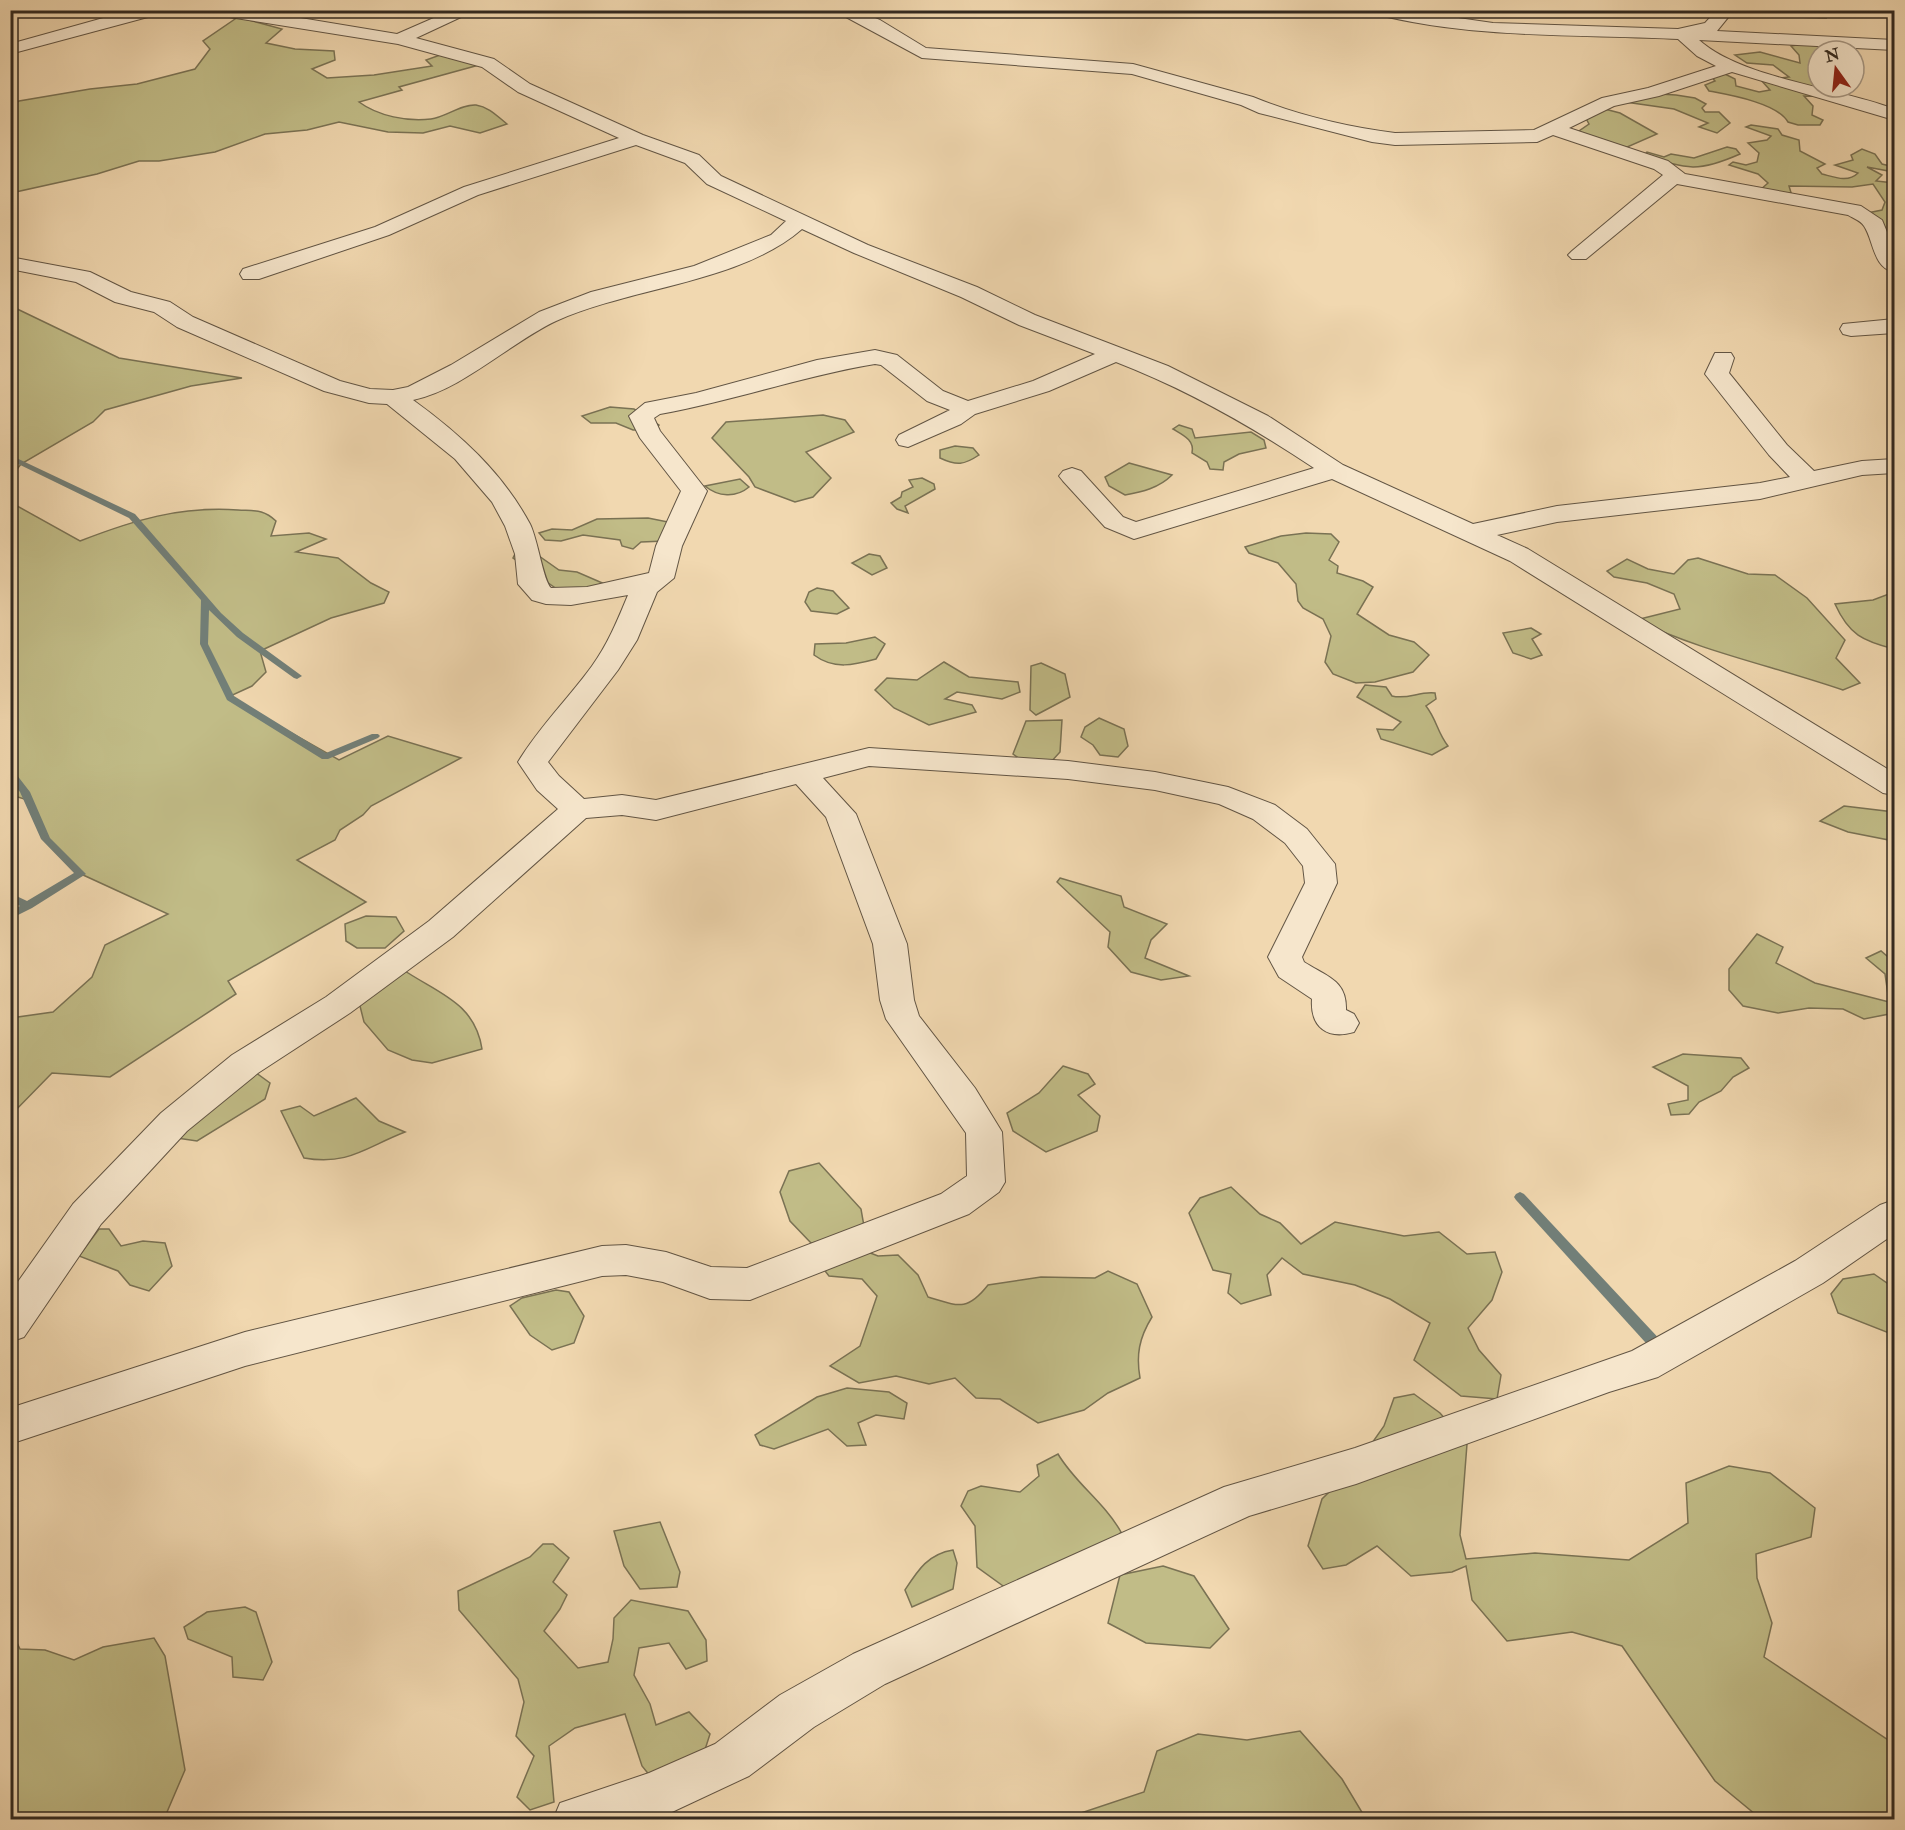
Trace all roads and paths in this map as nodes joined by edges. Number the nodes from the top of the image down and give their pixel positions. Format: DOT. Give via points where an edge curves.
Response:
graph roads {
  1 [pos="153,10"];
  2 [pos="217,10"];
  3 [pos="468,10"];
  4 [pos="841,10"];
  5 [pos="1381,10"];
  6 [pos="1726,10"];
  7 [pos="1681,33"];
  8 [pos="399,39"];
  9 [pos="1894,45"];
  10 [pos="10,49"];
  11 [pos="1734,66"];
  12 [pos="1894,115"];
  13 [pos="1553,129"];
  14 [pos="636,139"];
  15 [pos="1677,178"];
  16 [pos="800,220"];
  17 [pos="1579,255"];
  18 [pos="10,263"];
  19 [pos="1894,266"];
  20 [pos="251,274"];
  21 [pos="1894,326"];
  22 [pos="1851,329"];
  23 [pos="1117,353"];
  24 [pos="1723,358"];
  25 [pos="393,397"];
  26 [pos="967,409"];
  27 [pos="908,440"];
  28 [pos="1894,466"];
  29 [pos="1334,470"];
  30 [pos="1072,476"];
  31 [pos="1807,479"];
  32 [pos="1469,533"];
  33 [pos="661,578"];
  34 [pos="802,773"];
  35 [pos="1894,786"];
  36 [pos="577,809"];
  37 [pos="1342,1023"];
  38 [pos="1894,1215"];
  39 [pos="10,1326"];
  40 [pos="10,1426"];
  41 [pos="576,1820"];
  1 -- 10 [label="street"];
  2 -- 8 [label="street"];
  3 -- 8 [label="street"];
  4 -- 13 [label="street" via="874,24 922,53 1140,70 1266,109 1372,136 1514,138 1537,136"];
  5 -- 7 [label="street" via="1414,20 1463,26"];
  6 -- 7 [label="street" via="1711,27"];
  7 -- 9 [label="street"];
  7 -- 11 [label="street" via="1704,53"];
  8 -- 14 [label="street" via="488,63 524,88"];
  11 -- 12 [label="street" via="1863,102"];
  11 -- 13 [label="street" via="1608,102"];
  13 -- 15 [label="street" via="1661,165"];
  14 -- 16 [label="street" via="692,159 714,180"];
  14 -- 20 [label="street" via="471,191 382,231"];
  15 -- 17 [label="street" via="1665,182"];
  15 -- 19 [label="street" via="1854,210 1872,220"];
  16 -- 23 [label="street" via="1027,320"];
  16 -- 25 [label="street" via="778,239 724,263 599,297 547,317 451,375 415,393"];
  18 -- 25 [label="street" via="82,277 123,297 162,307 186,322 332,386 369,396"];
  21 -- 22 [label="street"];
  23 -- 26 [label="street" via="1041,386"];
  23 -- 29 [label="street" via="1259,421"];
  24 -- 31 [label="street" via="1717,374 1778,450"];
  25 -- 33 [label="street" via="457,446 518,522 531,559 532,584 543,595 600,592"];
  26 -- 27 [label="street"];
  26 -- 33 [label="street" via="936,396 889,360 875,357 817,367 698,400 653,408 641,416 649,433 694,491 669,546"];
  28 -- 31 [label="street"];
  29 -- 30 [label="street" via="1134,531 1114,522"];
  29 -- 32 [label="street"];
  31 -- 32 [label="street" via="1760,491 1557,514"];
  32 -- 35 [label="street" via="1519,555"];
  33 -- 36 [label="street" via="645,588 604,670 533,762 548,783"];
  34 -- 36 [label="street" via="656,810 622,805"];
  34 -- 37 [label="street" via="869,757 1068,770 1155,781 1228,796 1264,812 1296,836 1319,864 1321,883 1284,957 1291,969 1329,994 1328,1016"];
  34 -- 40 [label="street" via="840,814 853,844 890,944 903,1019 984,1132 986,1182 955,1204 750,1284 711,1283 666,1267 627,1260 602,1261 245,1349"];
  36 -- 39 [label="street" via="441,929 338,1005 245,1064 174,1122 87,1214"];
  38 -- 41 [label="street" via="1809,1272 1643,1365 1356,1466 1239,1500 869,1669 797,1711 732,1760 655,1795"];
}
